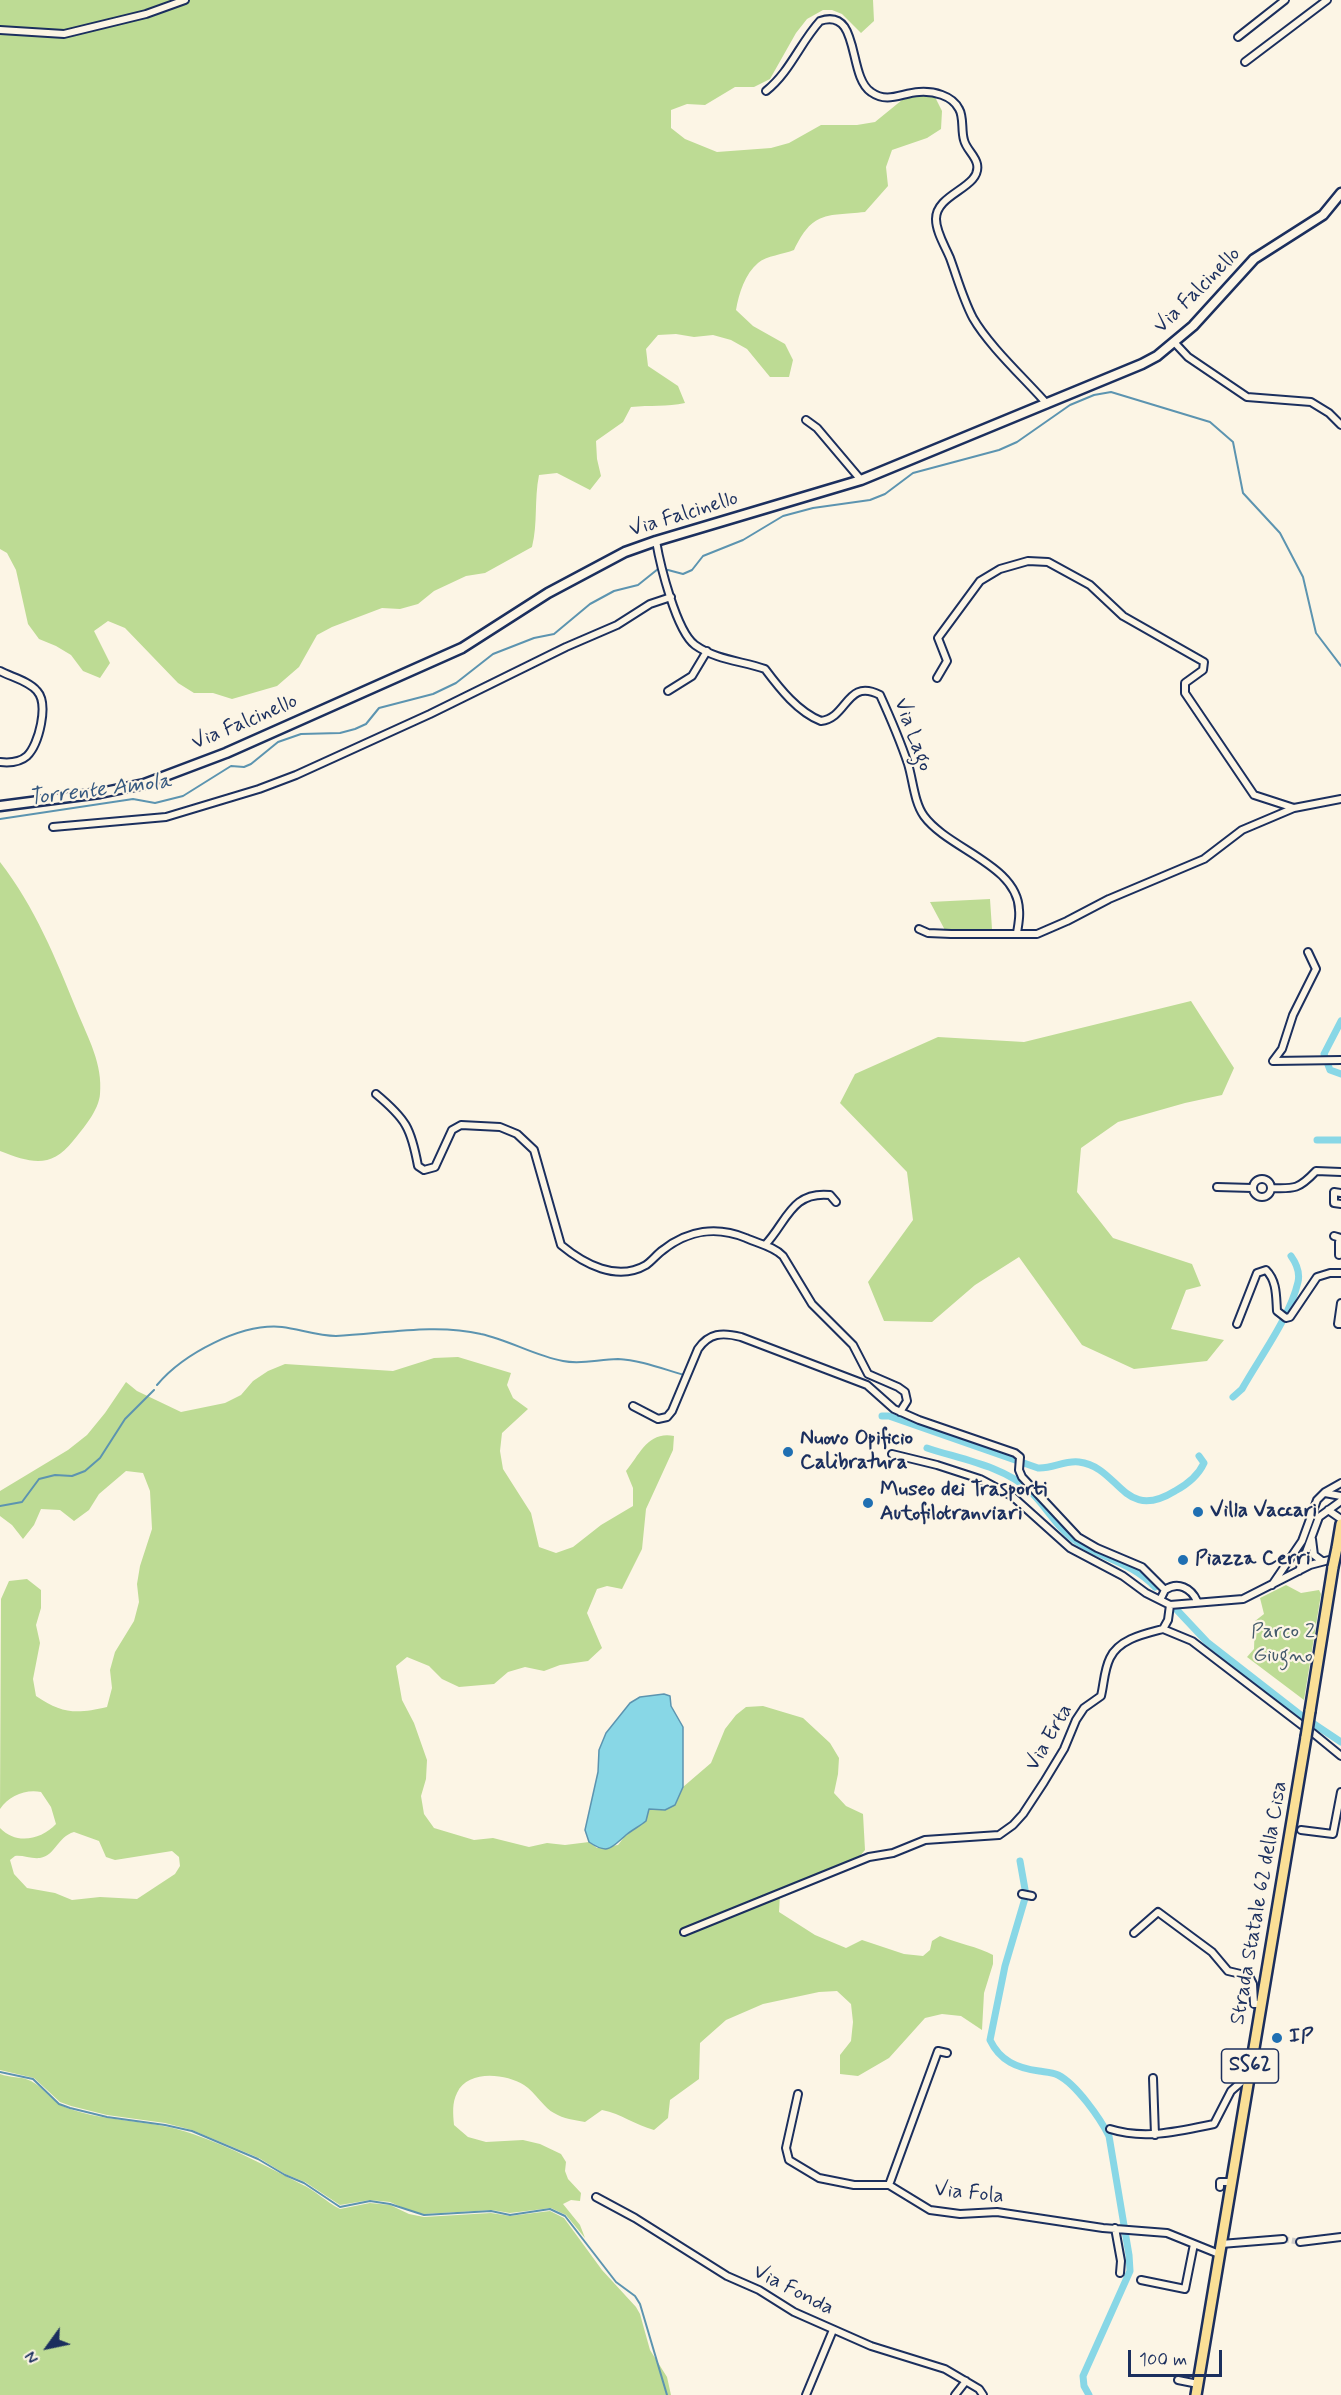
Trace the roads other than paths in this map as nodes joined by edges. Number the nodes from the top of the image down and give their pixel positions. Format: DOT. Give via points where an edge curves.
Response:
graph roads {
  1 [pos="185,0"];
  2 [pos="1285,0"];
  3 [pos="1327,0"];
  4 [pos="0,30"];
  5 [pos="1238,37"];
  6 [pos="1245,62"];
  7 [pos="766,91"];
  8 [pos="1341,193"];
  9 [pos="1174,342"];
  10 [pos="1047,404"];
  11 [pos="806,420"];
  12 [pos="1341,425"];
  13 [pos="861,480"];
  14 [pos="657,544"];
  15 [pos="671,594"];
  16 [pos="707,651"];
  17 [pos="0,670"];
  18 [pos="937,678"];
  19 [pos="668,691"];
  20 [pos="0,762"];
  21 [pos="1341,799"];
  22 [pos="0,806"];
  23 [pos="1294,808"];
  24 [pos="53,827"];
  25 [pos="919,929"];
  26 [pos="1017,933"];
  27 [pos="1308,952"];
  28 [pos="1341,1060"];
  29 [pos="376,1094"];
  30 [pos="1341,1172"];
  31 [pos="1217,1187"];
  32 [pos="1252,1188"];
  33 [pos="1271,1188"];
  34 [pos="1341,1193"];
  35 [pos="836,1202"];
  36 [pos="1341,1204"];
  37 [pos="1334,1236"];
  38 [pos="1341,1240"];
  39 [pos="765,1245"];
  40 [pos="1339,1255"];
  41 [pos="1341,1274"];
  42 [pos="1341,1303"];
  43 [pos="1237,1324"];
  44 [pos="1341,1324"];
  45 [pos="633,1407"];
  46 [pos="900,1412"];
  47 [pos="892,1454"];
  48 [pos="1341,1482"];
  49 [pos="1324,1492"];
  50 [pos="1341,1498"];
  51 [pos="1328,1510"];
  52 [pos="1341,1519"];
  53 [pos="1341,1524"];
  54 [pos="1312,1535"];
  55 [pos="1290,1558"];
  56 [pos="1328,1563"];
  57 [pos="1299,1571"];
  58 [pos="1272,1586"];
  59 [pos="1165,1590"];
  60 [pos="1160,1600"];
  61 [pos="1197,1601"];
  62 [pos="1170,1605"];
  63 [pos="1163,1629"];
  64 [pos="1303,1726"];
  65 [pos="1309,1735"];
  66 [pos="1341,1756"];
  67 [pos="1341,1792"];
  68 [pos="1301,1830"];
  69 [pos="1022,1894"];
  70 [pos="1032,1896"];
  71 [pos="684,1932"];
  72 [pos="1134,1933"];
  73 [pos="1261,2004"];
  74 [pos="947,2053"];
  75 [pos="1249,2075"];
  76 [pos="1153,2078"];
  77 [pos="798,2094"];
  78 [pos="1110,2129"];
  79 [pos="1155,2135"];
  80 [pos="1220,2182"];
  81 [pos="1231,2182"];
  82 [pos="889,2186"];
  83 [pos="596,2197"];
  84 [pos="1118,2228"];
  85 [pos="1341,2237"];
  86 [pos="1283,2239"];
  87 [pos="1300,2242"];
  88 [pos="1194,2244"];
  89 [pos="1220,2249"];
  90 [pos="1120,2273"];
  91 [pos="1141,2280"];
  92 [pos="833,2330"];
  93 [pos="1178,2380"];
  94 [pos="966,2381"];
  95 [pos="1198,2384"];
  96 [pos="806,2395"];
  97 [pos="955,2395"];
  98 [pos="983,2395"];
  99 [pos="1196,2395"];
  1 -- 4 [label="street" via="64,34"];
  2 -- 5 [label="street"];
  3 -- 6 [label="street"];
  7 -- 10 [label="street" via="779,81 820,21 834,18 846,27 863,84 871,92 894,99 918,92 937,94 956,104 963,139 976,161 977,171 938,210 938,227 976,322"];
  8 -- 9 [label="street, Via Falcinello" via="1323,215 1254,259"];
  9 -- 10 [label="street, Via Falcinello" via="1157,356"];
  9 -- 12 [label="street" via="1188,357 1247,397 1311,402"];
  10 -- 13 [label="street, Via Falcinello"];
  11 -- 13 [label="street"];
  13 -- 14 [label="street, Via Falcinello"];
  14 -- 15 [label="street, Via Lago"];
  14 -- 22 [label="street, Via Falcinello" via="625,552 549,593 462,648 226,753 144,784"];
  15 -- 16 [label="street, Via Lago" via="685,633"];
  15 -- 24 [label="street" via="617,625 430,714 259,789 166,818"];
  16 -- 19 [label="street" via="692,676"];
  16 -- 26 [label="street, Via Lago" via="765,669 784,693 821,721 835,716 858,692 880,695 907,761 923,815 964,850 1001,873 1020,909"];
  17 -- 20 [label="street" via="37,691 44,711 27,756"];
  18 -- 23 [label="street, Via Lago" via="947,662 938,638 980,581 1000,569 1028,561 1048,562 1090,585 1123,616 1204,662 1203,670 1185,683 1185,693 1254,795"];
  21 -- 23 [label="street, Via Lago"];
  23 -- 26 [label="street, Via Lago" via="1242,830 1204,859 1067,921 1036,934"];
  25 -- 26 [label="street, Via Lago" via="951,934"];
  27 -- 28 [label="street" via="1316,969 1296,1008 1282,1049 1273,1061"];
  29 -- 39 [label="street" via="403,1119 413,1140 418,1166 424,1170 435,1167 452,1130 461,1125 500,1127 518,1134 534,1150 561,1245 600,1269 612,1273 640,1268 688,1235 709,1231 727,1231"];
  30 -- 33 [label="street" via="1316,1171 1295,1189"];
  31 -- 32 [label="street"];
  32 -- 33 [label="street" via="1260,1197 1269,1194"];
  32 -- 33 [label="street" via="1256,1180 1262,1179"];
  34 -- 36 [label="street" via="1334,1192 1334,1203"];
  35 -- 39 [label="street" via="830,1195 804,1197"];
  37 -- 38 [label="street"];
  38 -- 40 [label="street"];
  39 -- 46 [label="street" via="783,1256 812,1305 853,1345 868,1374 905,1392 907,1401"];
  41 -- 43 [label="street" via="1317,1277 1286,1318 1277,1311 1271,1275 1262,1270 1257,1273"];
  42 -- 44 [label="street"];
  45 -- 46 [label="street" via="658,1419 669,1416 703,1341 725,1333 867,1385"];
  46 -- 59 [label="street" via="1015,1453 1020,1459 1022,1477 1078,1537 1142,1567"];
  47 -- 60 [label="street" via="969,1475 1012,1496 1070,1548"];
  48 -- 49 [label="street"];
  49 -- 50 [label="street"];
  49 -- 55 [label="street"];
  50 -- 51 [label="street"];
  51 -- 52 [label="street"];
  51 -- 54 [label="street" via="1319,1517"];
  53 -- 56 [label="main road, SS62, bridge" via="1337,1548"];
  54 -- 56 [label="street" via="1314,1555"];
  54 -- 57 [label="street"];
  55 -- 57 [label="street"];
  55 -- 58 [label="street"];
  56 -- 57 [label="street"];
  56 -- 65 [label="main road, SS62, bridge"];
  57 -- 58 [label="street"];
  58 -- 61 [label="street" via="1236,1601"];
  59 -- 60 [label="street"];
  59 -- 61 [label="street" via="1183,1586"];
  60 -- 62 [label="street"];
  61 -- 62 [label="street"];
  62 -- 63 [label="street"];
  63 -- 64 [label="street" via="1192,1641"];
  63 -- 71 [label="street, Via Erta" via="1131,1639 1115,1651 1101,1696 1084,1708 1076,1720 1064,1749 1023,1815 999,1834 925,1840 893,1853 869,1857"];
  65 -- 66 [label="street"];
  65 -- 73 [label="main road, Strada Statale 62 della Cisa / SS62"];
  67 -- 68 [label="street" via="1334,1834"];
  69 -- 70 [label="street"];
  72 -- 73 [label="street" via="1158,1912 1212,1952 1228,1971 1249,1976 1254,2004"];
  73 -- 75 [label="main road, Strada Statale 62 della Cisa / SS62"];
  74 -- 82 [label="street" via="938,2052"];
  75 -- 79 [label="street" via="1231,2091 1214,2124"];
  75 -- 81 [label="main road, Strada Statale 62 della Cisa / SS62"];
  76 -- 79 [label="street"];
  77 -- 82 [label="street, Via Fola" via="786,2148 789,2160 819,2178"];
  78 -- 79 [label="street"];
  80 -- 81 [label="street"];
  81 -- 89 [label="main road, Strada Statale 62 della Cisa / SS62"];
  82 -- 84 [label="street, Via Fola" via="930,2210 960,2214 997,2212"];
  83 -- 92 [label="street, Via Fonda" via="727,2276"];
  84 -- 88 [label="street, Via Fola" via="1167,2232"];
  84 -- 90 [label="street"];
  85 -- 87 [label="street"];
  86 -- 89 [label="street"];
  88 -- 89 [label="street, Via Fola"];
  88 -- 91 [label="street" via="1185,2289"];
  89 -- 95 [label="main road, Strada Statale 62 della Cisa / SS62"];
  92 -- 94 [label="street, Via Fonda" via="945,2369"];
  92 -- 96 [label="street"];
  93 -- 95 [label="street"];
  94 -- 97 [label="street"];
  94 -- 98 [label="street, Via Fonda"];
  95 -- 99 [label="main road, Strada Statale 62 della Cisa / SS62"];
}
